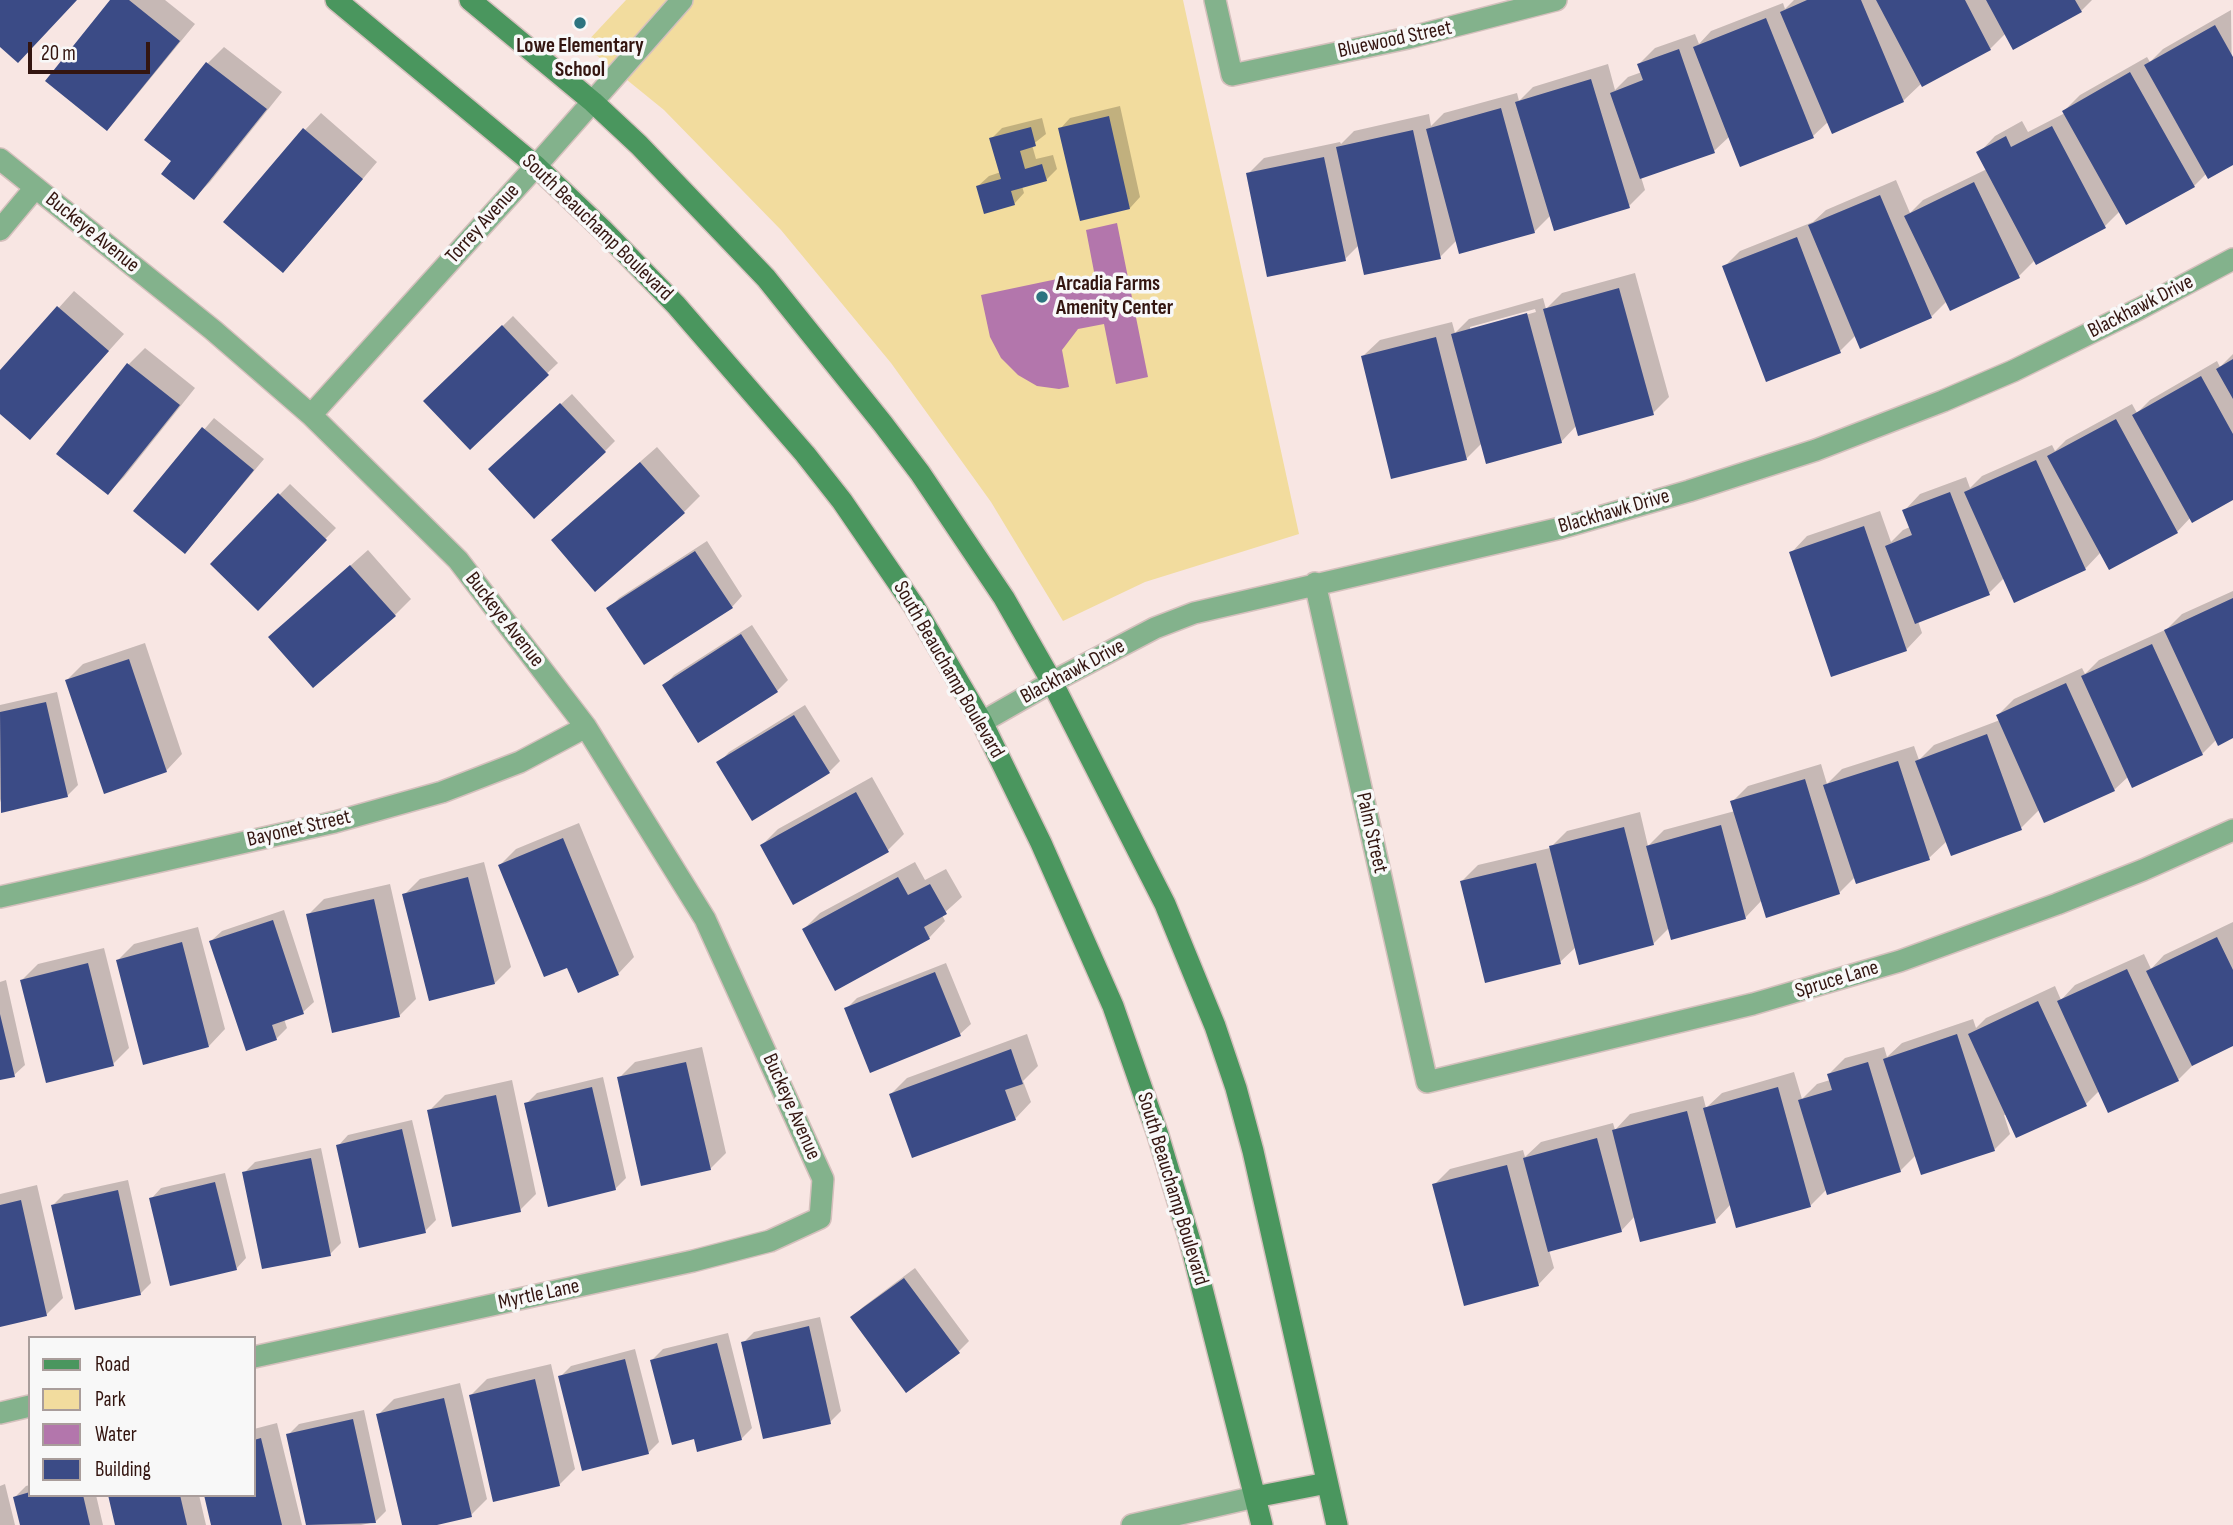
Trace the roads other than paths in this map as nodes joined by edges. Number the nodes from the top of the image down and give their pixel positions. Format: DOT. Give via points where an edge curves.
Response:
graph roads {
  1 [pos="335,0"];
  2 [pos="470,0"];
  3 [pos="682,0"];
  4 [pos="1215,0"];
  5 [pos="1556,0"];
  6 [pos="593,102"];
  7 [pos="0,159"];
  8 [pos="536,166"];
  9 [pos="35,188"];
  10 [pos="0,230"];
  11 [pos="2233,259"];
  12 [pos="311,415"];
  13 [pos="1315,583"];
  14 [pos="1052,682"];
  15 [pos="982,722"];
  16 [pos="586,727"];
  17 [pos="2233,830"];
  18 [pos="0,897"];
  19 [pos="1427,1082"];
  20 [pos="820,1219"];
  21 [pos="256,1357"];
  22 [pos="28,1406"];
  23 [pos="0,1413"];
  24 [pos="1326,1483"];
  25 [pos="1255,1497"];
  26 [pos="1132,1525"];
  27 [pos="1262,1525"];
  28 [pos="1337,1525"];
  1 -- 8 [label="street, South Beauchamp Boulevard"];
  2 -- 6 [label="street"];
  3 -- 6 [label="street, Torrey Avenue"];
  4 -- 5 [label="street, Bluewood Street" via="1232,75 1408,38"];
  6 -- 8 [label="street, Torrey Avenue"];
  6 -- 14 [label="street" via="766,278 883,424 961,532"];
  7 -- 9 [label="street, Buckeye Avenue"];
  8 -- 12 [label="street, Torrey Avenue"];
  8 -- 15 [label="street, South Beauchamp Boulevard" via="676,304 805,454 899,584"];
  9 -- 10 [label="street"];
  9 -- 12 [label="street, Buckeye Avenue"];
  11 -- 13 [label="street, Blackhawk Drive" via="2013,371 1816,450 1561,528"];
  12 -- 16 [label="street, Buckeye Avenue" via="458,560"];
  13 -- 14 [label="street, Blackhawk Drive" via="1194,613 1155,628"];
  13 -- 19 [label="street, Palm Street"];
  14 -- 15 [label="street, Blackhawk Drive"];
  14 -- 24 [label="street" via="1165,904 1215,1026 1253,1151"];
  15 -- 25 [label="street, South Beauchamp Boulevard" via="1083,935 1142,1089 1190,1241"];
  16 -- 18 [label="street, Bayonet Street" via="520,762 429,796 335,822"];
  16 -- 20 [label="street, Buckeye Avenue" via="705,919 823,1179"];
  17 -- 19 [label="street, Spruce Lane" via="2143,870 1900,961 1753,1004"];
  20 -- 21 [label="street, Myrtle Lane" via="770,1241 693,1261"];
  22 -- 23 [label="street"];
  24 -- 25 [label="street"];
  24 -- 28 [label="street"];
  25 -- 26 [label="street"];
  25 -- 27 [label="street, South Beauchamp Boulevard"];
}
